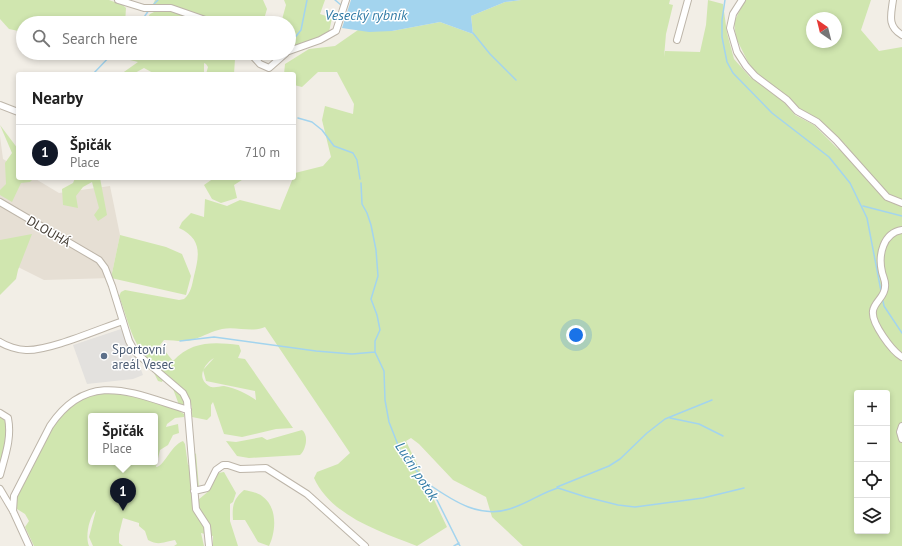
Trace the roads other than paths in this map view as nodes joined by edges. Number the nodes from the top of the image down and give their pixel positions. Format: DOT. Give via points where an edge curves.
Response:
graph roads {
  1 [pos="118,0"];
  2 [pos="346,0"];
  3 [pos="688,0"];
  4 [pos="742,0"];
  5 [pos="893,0"];
  6 [pos="194,16"];
  7 [pos="902,35"];
  8 [pos="677,40"];
  9 [pos="296,49"];
  10 [pos="256,60"];
  11 [pos="279,60"];
  12 [pos="0,105"];
  13 [pos="16,111"];
  14 [pos="0,202"];
  15 [pos="902,203"];
  16 [pos="902,230"];
  17 [pos="123,321"];
  18 [pos="0,342"];
  19 [pos="902,357"];
  20 [pos="188,410"];
  21 [pos="0,413"];
  22 [pos="902,426"];
  23 [pos="902,439"];
  24 [pos="0,475"];
  25 [pos="0,489"];
  26 [pos="194,491"];
  27 [pos="13,511"];
  28 [pos="29,546"];
  29 [pos="209,546"];
  30 [pos="365,546"];
  1 -- 6 [label="street" via="144,8 171,8"];
  2 -- 9 [label="street" via="336,31"];
  3 -- 8 [label="street"];
  4 -- 15 [label="street" via="733,14 730,28 737,52 746,66 787,100 796,111 817,122 887,197"];
  5 -- 7 [label="street" via="890,16 892,25 894,30"];
  10 -- 11 [label="street" via="270,68"];
  12 -- 13 [label="street"];
  14 -- 17 [label="street, DLOUHÁ" via="99,260 105,268"];
  16 -- 19 [label="street" via="895,231 882,247 885,288 872,312 884,338 896,354"];
  17 -- 18 [label="street" via="50,346 26,350"];
  17 -- 20 [label="street" via="135,352 183,393"];
  20 -- 26 [label="street"];
  20 -- 27 [label="street" via="127,390 98,390 77,399 57,416 50,426 14,496"];
  21 -- 24 [label="street" via="8,418 10,438"];
  22 -- 23 [label="street"];
  25 -- 27 [label="street"];
  26 -- 29 [label="street" via="196,509 206,526"];
  26 -- 30 [label="street" via="207,488 216,470 223,466 240,469 266,468 307,494"];
  27 -- 28 [label="street"];
}
